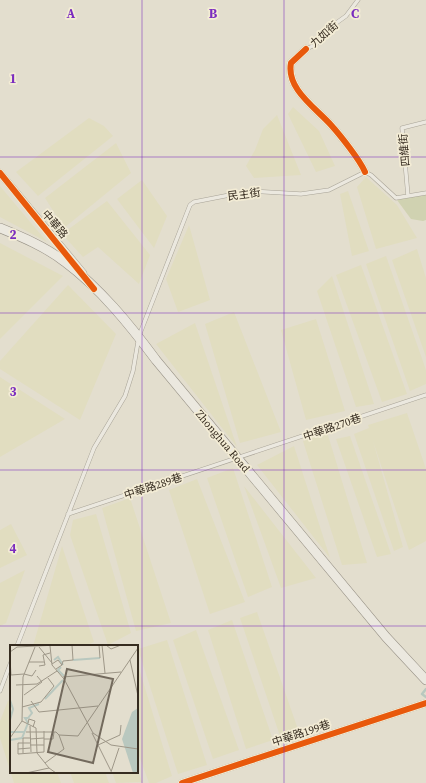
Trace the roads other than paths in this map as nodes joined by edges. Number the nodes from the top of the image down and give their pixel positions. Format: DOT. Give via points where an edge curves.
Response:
graph roads {
  1 [pos="358,0"];
  2 [pos="306,49"];
  3 [pos="426,122"];
  4 [pos="365,172"];
  5 [pos="0,173"];
  6 [pos="426,193"];
  7 [pos="408,196"];
  8 [pos="0,228"];
  9 [pos="94,289"];
  10 [pos="138,336"];
  11 [pos="426,395"];
  12 [pos="237,458"];
  13 [pos="68,514"];
  14 [pos="17,645"];
  15 [pos="10,665"];
  16 [pos="426,680"];
  17 [pos="0,691"];
  18 [pos="426,703"];
  19 [pos="182,783"];
  1 -- 2 [label="lane, 九如街" via="346,16 332,26 315,45"];
  2 -- 4 [label="street" via="291,63 296,87 339,134"];
  3 -- 7 [label="lane, 四維街" via="402,128"];
  4 -- 7 [label="lane" via="396,198"];
  4 -- 10 [label="lane, 民主街" via="329,190 301,194 250,191 194,202 190,205"];
  5 -- 9 [label="street, 中華路"];
  6 -- 7 [label="lane"];
  8 -- 9 [label="main road, Zhonghua Road" via="29,240 64,261"];
  9 -- 10 [label="main road, Zhonghua Road"];
  10 -- 12 [label="main road, Zhonghua Road"];
  10 -- 13 [label="lane" via="133,371 125,396 94,448"];
  11 -- 12 [label="lane, 中華路270巷"];
  12 -- 13 [label="lane, 中華路289巷"];
  12 -- 16 [label="main road, Zhonghua Road" via="386,637"];
  13 -- 14 [label="lane"];
  15 -- 17 [label="lane"];
  18 -- 19 [label="street, 中華路199巷"];
}
